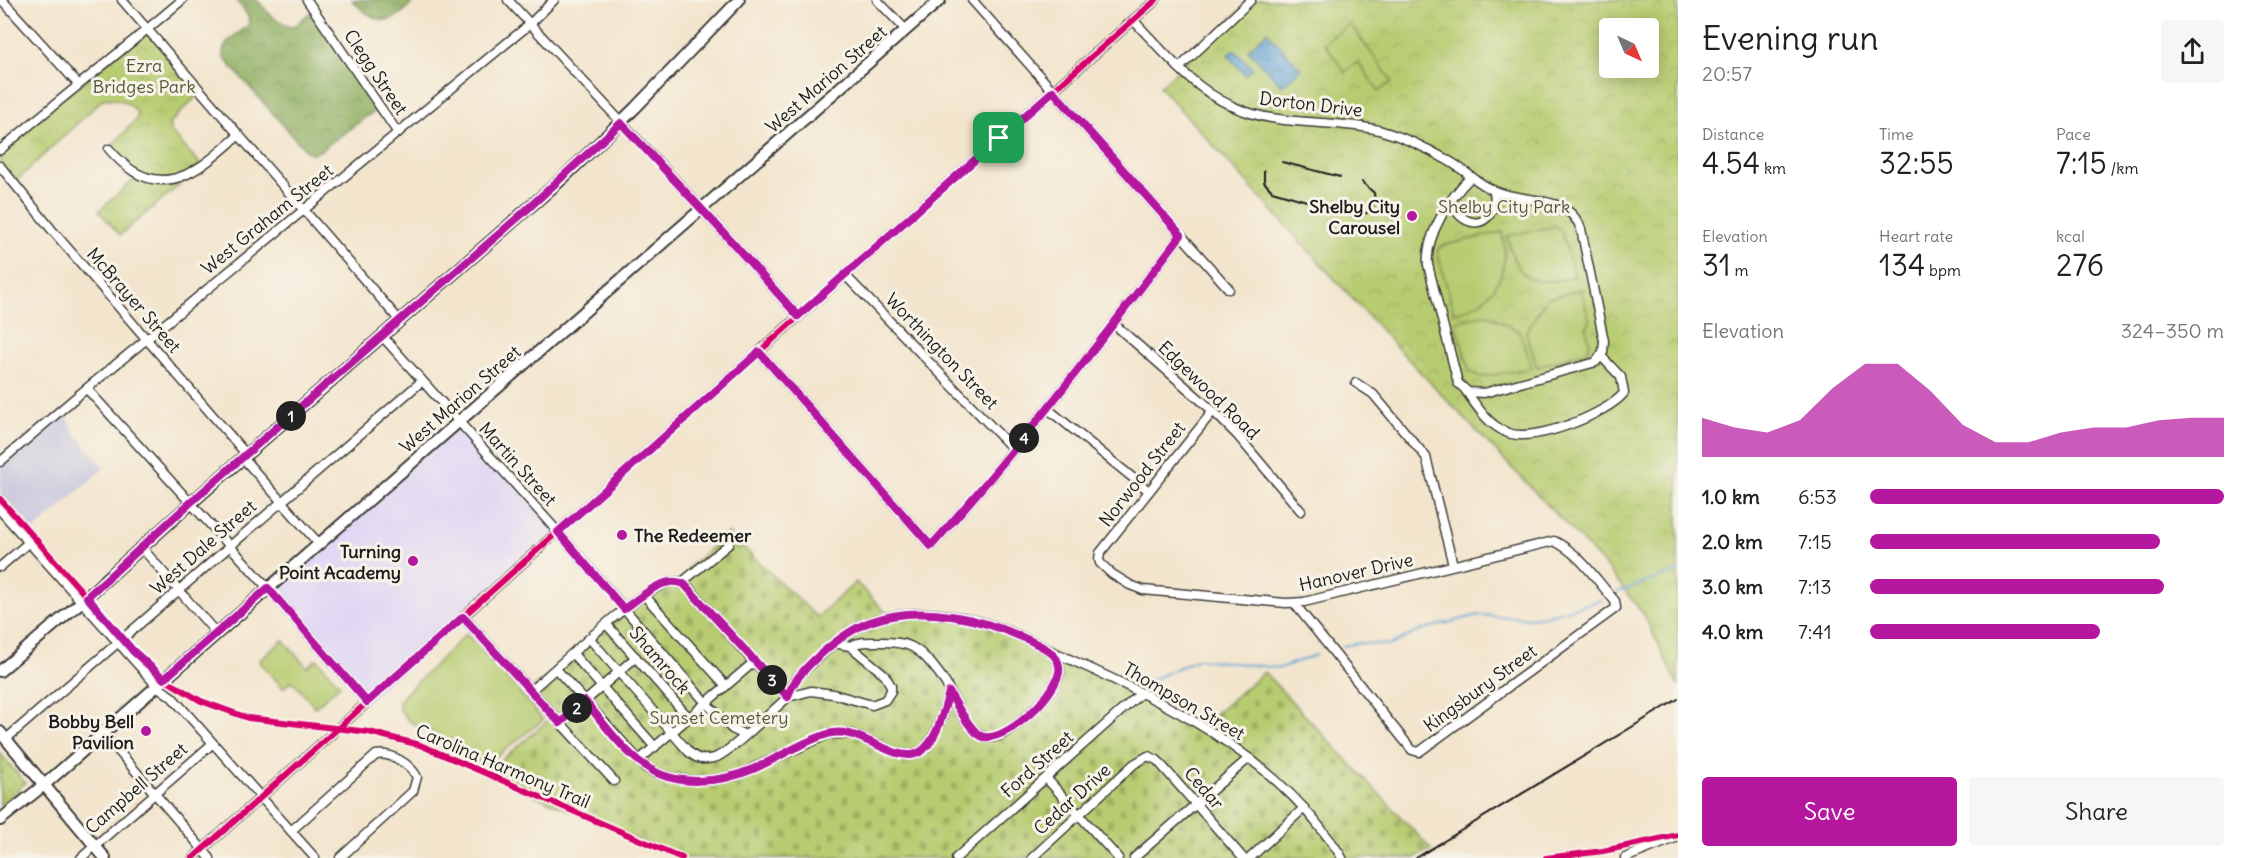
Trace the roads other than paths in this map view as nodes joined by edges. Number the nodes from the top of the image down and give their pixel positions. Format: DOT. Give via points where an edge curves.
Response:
graph roads {
  1 [pos="2,0"];
  2 [pos="122,0"];
  3 [pos="182,0"];
  4 [pos="307,0"];
  5 [pos="508,0"];
  6 [pos="554,0"];
  7 [pos="739,0"];
  8 [pos="877,0"];
  9 [pos="939,0"];
  10 [pos="972,0"];
  11 [pos="1156,0"];
  12 [pos="1247,1"];
  13 [pos="1133,21"];
  14 [pos="530,24"];
  15 [pos="148,29"];
  16 [pos="906,30"];
  17 [pos="1179,68"];
  18 [pos="78,84"];
  19 [pos="1053,91"];
  20 [pos="621,123"];
  21 [pos="398,134"];
  22 [pos="238,136"];
  23 [pos="109,149"];
  24 [pos="0,150"];
  25 [pos="0,166"];
  26 [pos="1471,177"];
  27 [pos="1494,191"];
  28 [pos="1450,202"];
  29 [pos="702,210"];
  30 [pos="303,211"];
  31 [pos="1181,235"];
  32 [pos="845,274"];
  33 [pos="1229,289"];
  34 [pos="798,316"];
  35 [pos="400,321"];
  36 [pos="1114,324"];
  37 [pos="382,337"];
  38 [pos="147,339"];
  39 [pos="759,352"];
  40 [pos="1601,356"];
  41 [pos="422,381"];
  42 [pos="1356,383"];
  43 [pos="87,389"];
  44 [pos="1464,390"];
  45 [pos="1048,409"];
  46 [pos="1213,411"];
  47 [pos="458,422"];
  48 [pos="1014,450"];
  49 [pos="244,456"];
  50 [pos="0,462"];
  51 [pos="1149,491"];
  52 [pos="281,502"];
  53 [pos="190,503"];
  54 [pos="0,510"];
  55 [pos="1301,511"];
  56 [pos="558,532"];
  57 [pos="28,543"];
  58 [pos="319,544"];
  59 [pos="729,544"];
  60 [pos="230,546"];
  61 [pos="142,548"];
  62 [pos="1099,559"];
  63 [pos="1453,565"];
  64 [pos="0,567"];
  65 [pos="681,583"];
  66 [pos="268,588"];
  67 [pos="179,590"];
  68 [pos="1609,594"];
  69 [pos="644,595"];
  70 [pos="81,602"];
  71 [pos="1294,603"];
  72 [pos="624,609"];
  73 [pos="463,617"];
  74 [pos="607,625"];
  75 [pos="217,634"];
  76 [pos="590,639"];
  77 [pos="118,643"];
  78 [pos="834,643"];
  79 [pos="850,646"];
  80 [pos="1042,647"];
  81 [pos="573,654"];
  82 [pos="636,657"];
  83 [pos="754,662"];
  84 [pos="556,669"];
  85 [pos="0,671"];
  86 [pos="619,672"];
  87 [pos="157,686"];
  88 [pos="726,686"];
  89 [pos="602,687"];
  90 [pos="530,692"];
  91 [pos="949,692"];
  92 [pos="1140,694"];
  93 [pos="788,697"];
  94 [pos="585,701"];
  95 [pos="367,702"];
  96 [pos="706,703"];
  97 [pos="689,718"];
  98 [pos="560,723"];
  99 [pos="672,732"];
  100 [pos="103,733"];
  101 [pos="745,735"];
  102 [pos="3,736"];
  103 [pos="212,744"];
  104 [pos="655,747"];
  105 [pos="1249,758"];
  106 [pos="639,761"];
  107 [pos="1134,764"];
  108 [pos="1046,778"];
  109 [pos="614,781"];
  110 [pos="44,785"];
  111 [pos="154,793"];
  112 [pos="261,797"];
  113 [pos="1196,804"];
  114 [pos="1304,808"];
  115 [pos="1079,815"];
  116 [pos="0,820"];
  117 [pos="291,831"];
  118 [pos="1678,837"];
  119 [pos="94,846"];
  120 [pos="203,849"];
  121 [pos="81,858"];
  122 [pos="105,858"];
  123 [pos="193,858"];
  124 [pos="210,858"];
  125 [pos="315,858"];
  126 [pos="340,858"];
  127 [pos="956,858"];
  128 [pos="1032,858"];
  129 [pos="1118,858"];
  130 [pos="1134,858"];
  131 [pos="1243,858"];
  132 [pos="1250,858"];
  133 [pos="1342,858"];
  134 [pos="1625,858"];
  1 -- 18 [label="street"];
  2 -- 15 [label="street"];
  3 -- 15 [label="street"];
  4 -- 21 [label="street, Clegg Street"];
  5 -- 14 [label="street"];
  6 -- 14 [label="street, West Graham Street"];
  7 -- 20 [label="main road"];
  8 -- 16 [label="street"];
  9 -- 16 [label="main road, West Marion Street"];
  10 -- 19 [label="street"];
  11 -- 13 [label="street"];
  12 -- 17 [label="street"];
  13 -- 17 [label="street, Dorton Drive"];
  13 -- 19 [label="street"];
  14 -- 20 [label="street"];
  14 -- 21 [label="street, West Graham Street"];
  15 -- 18 [label="street"];
  15 -- 22 [label="street"];
  16 -- 29 [label="main road, West Marion Street"];
  17 -- 26 [label="street, Dorton Drive" via="1233,107 1284,121 1346,123 1380,131 1413,142"];
  18 -- 24 [label="street"];
  19 -- 31 [label="street"];
  19 -- 32 [label="street"];
  20 -- 29 [label="street"];
  20 -- 35 [label="main road"];
  21 -- 30 [label="street, West Graham Street"];
  22 -- 23 [label="street" via="193,172 173,179 140,175"];
  22 -- 30 [label="street"];
  25 -- 38 [label="street, McBrayer Street"];
  26 -- 27 [label="street, Dorton Drive"];
  26 -- 28 [label="street"];
  27 -- 28 [label="street" via="1495,207 1482,220 1467,220"];
  27 -- 40 [label="street, Dorton Drive" via="1557,205 1576,218 1604,341"];
  28 -- 44 [label="street" via="1428,244 1427,256 1456,379"];
  29 -- 34 [label="street"];
  29 -- 47 [label="main road, West Marion Street"];
  30 -- 35 [label="street"];
  30 -- 38 [label="street, West Graham Street"];
  31 -- 33 [label="street"];
  31 -- 36 [label="street"];
  32 -- 34 [label="street"];
  32 -- 48 [label="street, Worthington Street"];
  34 -- 39 [label="street"];
  35 -- 37 [label="main road"];
  36 -- 45 [label="street"];
  36 -- 46 [label="street, Edgewood Road"];
  37 -- 41 [label="street, Martin Street"];
  37 -- 49 [label="main road"];
  38 -- 43 [label="street, West Graham Street"];
  38 -- 49 [label="street, McBrayer Street"];
  39 -- 48 [label="street" via="931,546"];
  39 -- 56 [label="street"];
  40 -- 44 [label="street" via="1587,366 1484,393"];
  40 -- 44 [label="street" via="1621,377 1625,390 1601,411 1577,423 1516,436 1488,422"];
  41 -- 47 [label="street, Martin Street"];
  41 -- 52 [label="street, West Dale Street"];
  42 -- 63 [label="street" via="1373,394 1426,457"];
  43 -- 50 [label="street, West Graham Street"];
  43 -- 53 [label="street"];
  45 -- 48 [label="street"];
  45 -- 51 [label="street"];
  46 -- 51 [label="street, Norwood Street"];
  46 -- 55 [label="street, Edgewood Road"];
  47 -- 56 [label="street, Martin Street"];
  47 -- 58 [label="main road, West Marion Street"];
  49 -- 52 [label="street, McBrayer Street"];
  49 -- 53 [label="main road"];
  51 -- 62 [label="street, Norwood Street"];
  52 -- 58 [label="street, McBrayer Street"];
  52 -- 60 [label="street, West Dale Street"];
  53 -- 60 [label="street"];
  53 -- 61 [label="main road"];
  54 -- 57 [label="street"];
  56 -- 72 [label="street, Martin Street"];
  56 -- 73 [label="street"];
  57 -- 64 [label="street"];
  57 -- 70 [label="street"];
  58 -- 66 [label="main road, West Marion Street"];
  59 -- 65 [label="street"];
  60 -- 66 [label="street"];
  60 -- 67 [label="street, West Dale Street"];
  61 -- 67 [label="street"];
  61 -- 70 [label="main road"];
  62 -- 71 [label="street, Hanover Drive" via="1112,574 1143,590"];
  63 -- 68 [label="street, Hanover Drive" via="1554,541 1577,557"];
  63 -- 71 [label="street, Hanover Drive"];
  65 -- 69 [label="street" via="667,583"];
  65 -- 83 [label="street"];
  66 -- 75 [label="main road, West Marion Street"];
  66 -- 95 [label="street"];
  67 -- 75 [label="street"];
  67 -- 77 [label="street, West Dale Street"];
  68 -- 71 [label="street, Kingsbury Street" via="1615,601 1613,612 1419,752 1412,750"];
  69 -- 72 [label="street"];
  69 -- 88 [label="street"];
  70 -- 77 [label="street"];
  70 -- 85 [label="main road"];
  72 -- 74 [label="street"];
  72 -- 96 [label="street, Martin Street"];
  73 -- 90 [label="street"];
  73 -- 95 [label="street"];
  74 -- 76 [label="street"];
  74 -- 82 [label="street, Shamrock"];
  75 -- 87 [label="main road, West Marion Street"];
  76 -- 81 [label="street"];
  76 -- 86 [label="street"];
  77 -- 87 [label="street"];
  77 -- 102 [label="street, West Dale Street"];
  78 -- 79 [label="street"];
  78 -- 80 [label="street, Thompson Street" via="876,620 928,614 999,628"];
  78 -- 93 [label="street, Thompson Street" via="796,678"];
  79 -- 91 [label="street" via="861,642 911,646 945,682"];
  79 -- 93 [label="street" via="888,678 891,691 885,700 872,705 811,691"];
  80 -- 91 [label="street" via="1054,655 1059,665 1055,684 1018,724 999,736 988,738 977,733"];
  80 -- 92 [label="street, Thompson Street"];
  81 -- 84 [label="street"];
  81 -- 89 [label="street"];
  82 -- 86 [label="street"];
  82 -- 97 [label="street, Shamrock"];
  83 -- 88 [label="street"];
  83 -- 93 [label="street"];
  84 -- 90 [label="street"];
  84 -- 94 [label="street"];
  86 -- 89 [label="street"];
  86 -- 99 [label="street"];
  87 -- 100 [label="main road, West Marion Street"];
  87 -- 103 [label="street" via="172,697"];
  88 -- 96 [label="street"];
  89 -- 94 [label="street"];
  89 -- 104 [label="street"];
  90 -- 98 [label="street"];
  91 -- 106 [label="street" via="935,734 917,754 897,753 843,733 829,734 754,769 711,781 665,776"];
  92 -- 105 [label="street, Thompson Street" via="1210,730"];
  92 -- 108 [label="street, Ford Street"];
  93 -- 101 [label="street"];
  94 -- 98 [label="street"];
  94 -- 106 [label="street"];
  95 -- 112 [label="street"];
  96 -- 97 [label="street"];
  96 -- 101 [label="street, Martin Street" via="732,729"];
  97 -- 99 [label="street"];
  98 -- 109 [label="street"];
  99 -- 101 [label="street" via="693,756 706,759 722,754"];
  99 -- 104 [label="street"];
  100 -- 110 [label="main road, West Marion Street"];
  100 -- 111 [label="street"];
  102 -- 110 [label="main road"];
  103 -- 111 [label="street, Campbell Street"];
  103 -- 112 [label="street"];
  104 -- 106 [label="street"];
  105 -- 113 [label="street"];
  105 -- 114 [label="street, Thompson Street"];
  107 -- 113 [label="street, Cedar" via="1148,756 1154,758"];
  107 -- 115 [label="street, Cedar Drive"];
  108 -- 115 [label="street"];
  108 -- 127 [label="street, Ford Street"];
  110 -- 116 [label="main road, West Marion Street"];
  110 -- 119 [label="main road"];
  111 -- 119 [label="street, Campbell Street"];
  111 -- 120 [label="street"];
  112 -- 117 [label="street"];
  112 -- 120 [label="street"];
  113 -- 130 [label="street"];
  113 -- 131 [label="street, Cedar"];
  114 -- 132 [label="street"];
  114 -- 133 [label="street, Thompson Street"];
  115 -- 128 [label="street, Cedar Drive"];
  115 -- 129 [label="street"];
  117 -- 125 [label="street"];
  117 -- 126 [label="street" via="376,755 386,754 407,765 417,777 413,791"];
  118 -- 134 [label="street"];
  119 -- 121 [label="street, Campbell Street"];
  119 -- 122 [label="main road"];
  120 -- 123 [label="street"];
  120 -- 124 [label="street"];
}
